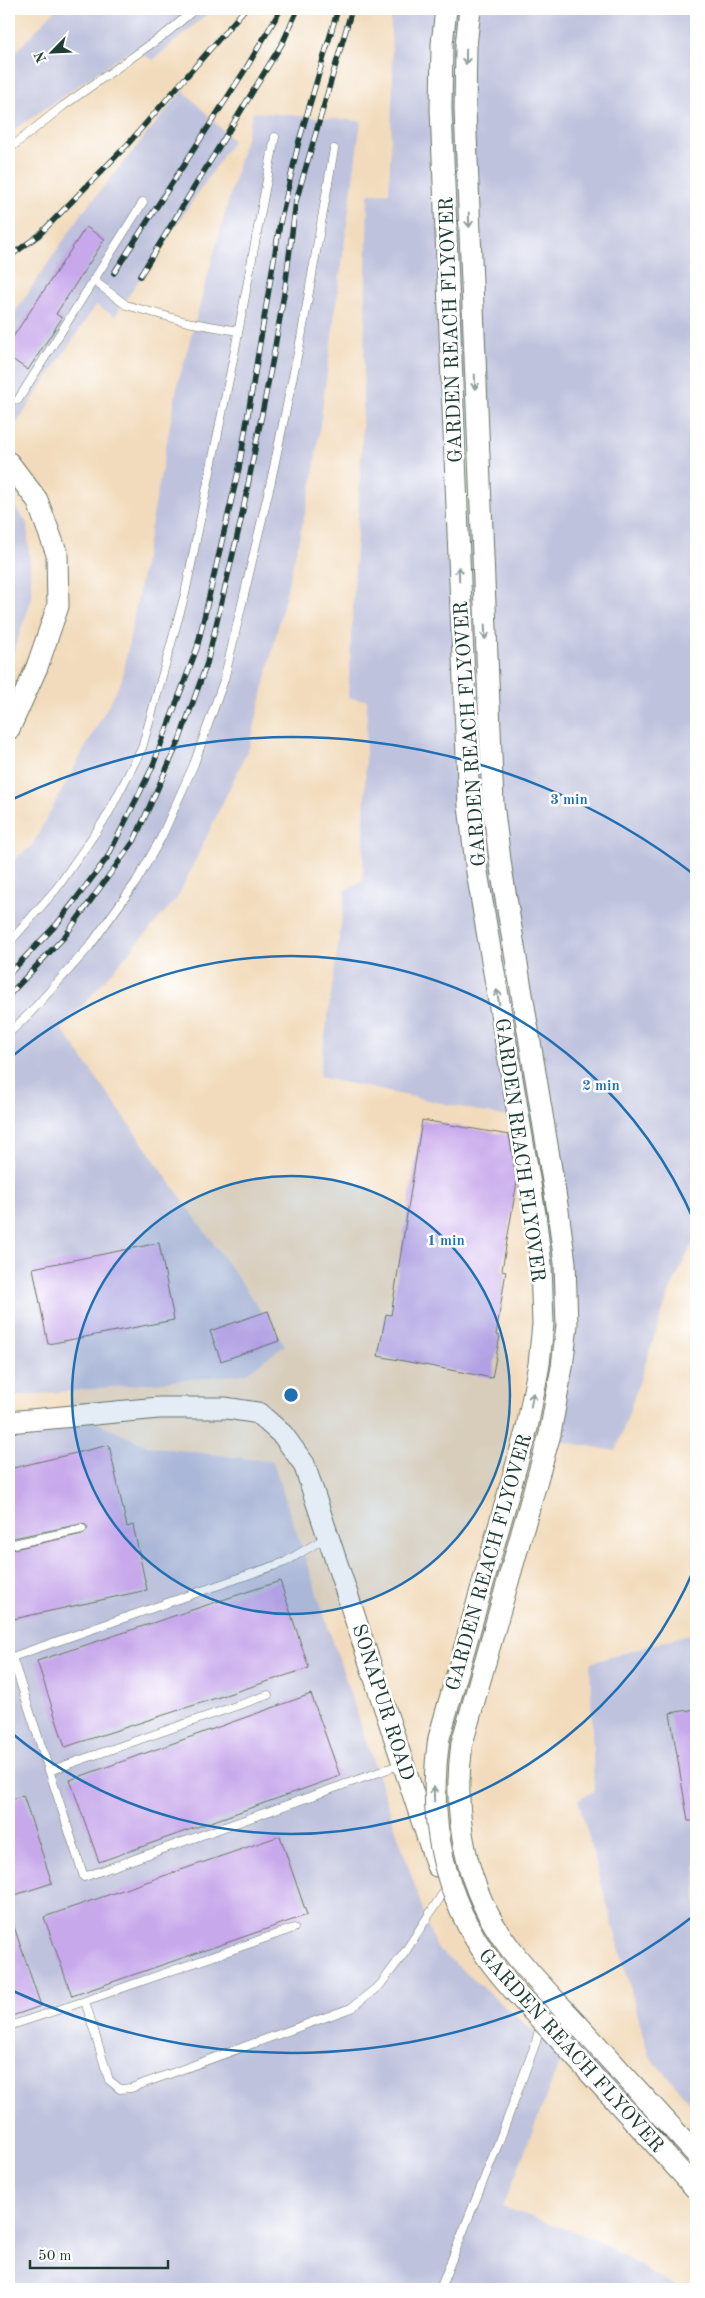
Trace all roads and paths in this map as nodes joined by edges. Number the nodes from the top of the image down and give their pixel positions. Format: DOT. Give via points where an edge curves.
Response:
graph roads {
  1 [pos="195,9"];
  2 [pos="446,9"];
  3 [pos="470,9"];
  4 [pos="275,137"];
  5 [pos="9,148"];
  6 [pos="334,149"];
  7 [pos="143,202"];
  8 [pos="92,280"];
  9 [pos="238,331"];
  10 [pos="18,400"];
  11 [pos="9,463"];
  12 [pos="9,729"];
  13 [pos="9,943"];
  14 [pos="9,1033"];
  15 [pos="9,1422"];
  16 [pos="82,1529"];
  17 [pos="328,1536"];
  18 [pos="9,1545"];
  19 [pos="10,1658"];
  20 [pos="268,1695"];
  21 [pos="405,1764"];
  22 [pos="50,1771"];
  23 [pos="445,1890"];
  24 [pos="294,1928"];
  25 [pos="84,2001"];
  26 [pos="544,2008"];
  27 [pos="9,2026"];
  28 [pos="696,2154"];
  29 [pos="696,2163"];
  30 [pos="696,2189"];
  31 [pos="440,2289"];
  1 -- 5 [label="lane"];
  30 -- 2 [label="main road, GARDEN REACH FLYOVER, one-way, bridge" via="493,1965 472,1934 452,1892 435,1815 435,1764 439,1738 527,1428 543,1324 535,1214 477,872 469,806 441,109"];
  3 -- 28 [label="main road, GARDEN REACH FLYOVER, one-way, bridge" via="465,109 493,804 500,868 558,1211 565,1264 567,1325 550,1434 462,1743 458,1774 461,1837 474,1884 497,1930 528,1971"];
  4 -- 9 [label="lane"];
  6 -- 14 [label="lane" via="272,481 224,680 194,764 161,838 136,882 88,947"];
  7 -- 8 [label="lane"];
  8 -- 9 [label="lane" via="126,305 187,322"];
  8 -- 10 [label="lane"];
  9 -- 13 [label="lane" via="185,594 142,748 107,816 57,888"];
  11 -- 12 [label="main road" via="37,500 57,554 58,606 37,667"];
  15 -- 17 [label="main road, SONAPUR ROAD" via="159,1408 226,1408 258,1414 283,1435 304,1464"];
  16 -- 18 [label="lane"];
  17 -- 19 [label="lane" via="285,1562"];
  17 -- 21 [label="main road, SONAPUR ROAD"];
  19 -- 22 [label="lane"];
  20 -- 22 [label="lane"];
  21 -- 22 [label="lane" via="84,1876"];
  21 -- 23 [label="main road, SONAPUR ROAD"];
  23 -- 25 [label="lane" via="380,1985 351,2008 131,2088 120,2089 109,2080"];
  23 -- 26 [label="main road, SONAPUR ROAD" via="476,1936"];
  24 -- 25 [label="lane"];
  25 -- 27 [label="lane"];
  26 -- 29 [label="main road, SONAPUR ROAD"];
  26 -- 31 [label="lane" via="536,2042"];
}
